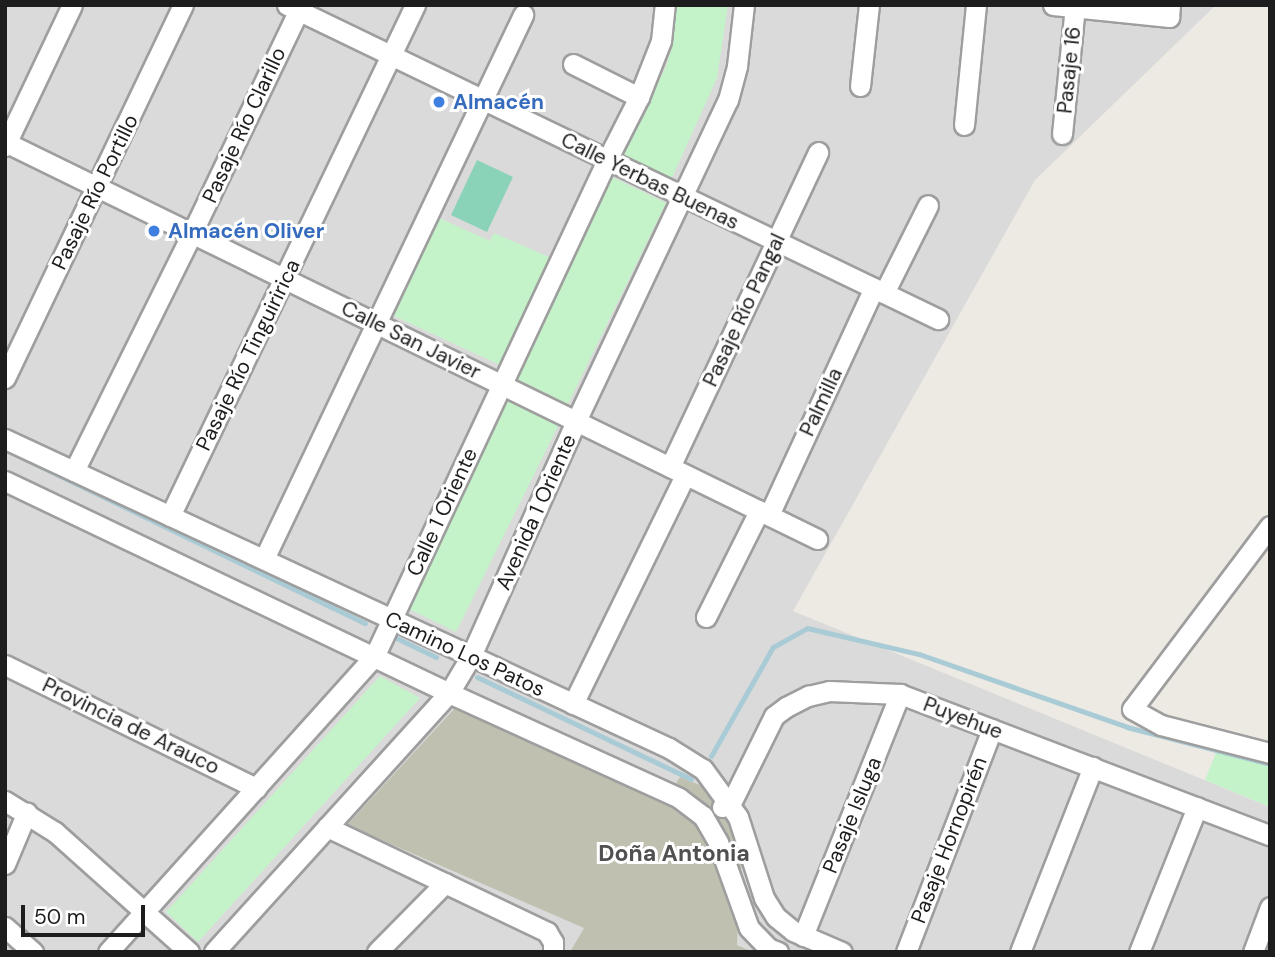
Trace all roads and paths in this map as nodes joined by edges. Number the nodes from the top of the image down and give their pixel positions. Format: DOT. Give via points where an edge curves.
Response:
graph roads {
  1 [pos="72,5"];
  2 [pos="183,5"];
  3 [pos="415,5"];
  4 [pos="665,5"];
  5 [pos="744,5"];
  6 [pos="869,5"];
  7 [pos="976,5"];
  8 [pos="1053,5"];
  9 [pos="1075,6"];
  10 [pos="295,7"];
  11 [pos="1169,11"];
  12 [pos="523,15"];
  13 [pos="391,55"];
  14 [pos="573,64"];
  15 [pos="860,86"];
  16 [pos="639,97"];
  17 [pos="483,100"];
  18 [pos="964,125"];
  19 [pos="1062,134"];
  20 [pos="6,143"];
  21 [pos="818,152"];
  22 [pos="607,159"];
  23 [pos="98,187"];
  24 [pos="682,196"];
  25 [pos="928,205"];
  26 [pos="192,233"];
  27 [pos="776,242"];
  28 [pos="285,279"];
  29 [pos="879,291"];
  30 [pos="938,319"];
  31 [pos="378,324"];
  32 [pos="5,378"];
  33 [pos="501,385"];
  34 [pos="576,421"];
  35 [pos="5,439"];
  36 [pos="74,471"];
  37 [pos="677,471"];
  38 [pos="5,481"];
  39 [pos="764,513"];
  40 [pos="170,516"];
  41 [pos="1270,526"];
  42 [pos="817,539"];
  43 [pos="264,559"];
  44 [pos="706,617"];
  45 [pos="392,619"];
  46 [pos="471,656"];
  47 [pos="374,657"];
  48 [pos="5,665"];
  49 [pos="449,693"];
  50 [pos="900,694"];
  51 [pos="573,704"];
  52 [pos="992,729"];
  53 [pos="1270,753"];
  54 [pos="1093,767"];
  55 [pos="256,788"];
  56 [pos="5,801"];
  57 [pos="730,805"];
  58 [pos="1197,807"];
  59 [pos="27,812"];
  60 [pos="703,816"];
  61 [pos="327,827"];
  62 [pos="1270,835"];
  63 [pos="5,864"];
  64 [pos="445,883"];
  65 [pos="1270,907"];
  66 [pos="144,912"];
  67 [pos="5,928"];
  68 [pos="803,936"];
  69 [pos="33,952"];
  70 [pos="108,952"];
  71 [pos="188,952"];
  72 [pos="214,952"];
  73 [pos="377,952"];
  74 [pos="553,952"];
  75 [pos="778,952"];
  76 [pos="842,952"];
  77 [pos="906,952"];
  78 [pos="1020,952"];
  79 [pos="1139,952"];
  80 [pos="1253,952"];
  1 -- 20 [label="street"];
  2 -- 23 [label="street, Pasaje Río Portillo"];
  3 -- 13 [label="street, Pasaje Río Tinguiririca"];
  4 -- 16 [label="street, Calle 1 Oriente" via="661,41"];
  5 -- 24 [label="street, Avenida 1 Oriente" via="731,91"];
  6 -- 15 [label="street"];
  7 -- 18 [label="street"];
  8 -- 9 [label="street"];
  9 -- 11 [label="street"];
  9 -- 19 [label="street, Pasaje 16"];
  10 -- 13 [label="street, Calle Yerbas Buenas"];
  10 -- 26 [label="street, Pasaje Río Clarillo"];
  12 -- 17 [label="street"];
  13 -- 17 [label="street, Calle Yerbas Buenas"];
  13 -- 28 [label="street, Pasaje Río Tinguiririca"];
  14 -- 16 [label="street"];
  16 -- 22 [label="street, Calle 1 Oriente"];
  17 -- 22 [label="street, Calle Yerbas Buenas"];
  17 -- 31 [label="street"];
  20 -- 23 [label="street, Calle San Javier"];
  21 -- 27 [label="street, Pasaje Río Pangal"];
  22 -- 24 [label="street, Calle Yerbas Buenas"];
  22 -- 33 [label="street, Calle 1 Oriente"];
  23 -- 26 [label="street, Calle San Javier"];
  23 -- 32 [label="street, Pasaje Río Portillo"];
  24 -- 27 [label="street, Calle Yerbas Buenas"];
  24 -- 34 [label="street, Avenida 1 Oriente"];
  25 -- 29 [label="street, Palmilla"];
  26 -- 28 [label="street, Calle San Javier"];
  26 -- 36 [label="street, Pasaje Río Clarillo"];
  27 -- 29 [label="street, Calle Yerbas Buenas"];
  27 -- 37 [label="street, Pasaje Río Pangal"];
  28 -- 31 [label="street, Calle San Javier"];
  28 -- 40 [label="street, Pasaje Río Tinguiririca"];
  29 -- 30 [label="street, Calle Yerbas Buenas"];
  29 -- 39 [label="street, Palmilla"];
  31 -- 33 [label="street, Calle San Javier"];
  31 -- 43 [label="street"];
  33 -- 34 [label="street, Calle San Javier"];
  33 -- 45 [label="street, Calle 1 Oriente"];
  34 -- 37 [label="street, Calle San Javier"];
  34 -- 46 [label="street, Avenida 1 Oriente"];
  35 -- 36 [label="street, Camino Los Patos"];
  36 -- 40 [label="street, Camino Los Patos"];
  37 -- 39 [label="street, Calle San Javier"];
  37 -- 51 [label="street, Pasaje Río Pangal"];
  38 -- 47 [label="street, Camino Los Patos"];
  39 -- 42 [label="street, Calle San Javier"];
  39 -- 44 [label="street, Palmilla"];
  40 -- 43 [label="street, Camino Los Patos"];
  41 -- 53 [label="street" via="1132,709 1160,725"];
  43 -- 45 [label="street, Camino Los Patos"];
  45 -- 46 [label="street, Camino Los Patos"];
  45 -- 47 [label="street, Calle 1 Oriente"];
  46 -- 49 [label="street, Avenida 1 Oriente"];
  46 -- 51 [label="street, Camino Los Patos"];
  47 -- 49 [label="street, Camino Los Patos"];
  47 -- 55 [label="street, Calle 1 Oriente"];
  48 -- 55 [label="street, Provincia de Arauco"];
  49 -- 60 [label="street, Camino Los Patos" via="679,798"];
  49 -- 61 [label="street, Avenida 1 Oriente"];
  50 -- 52 [label="street, Puyehue"];
  50 -- 57 [label="street, Puyehue" via="829,691 808,695 786,707 774,716"];
  50 -- 68 [label="street, Pasaje Isluga"];
  51 -- 57 [label="street, Camino Los Patos" via="669,748 703,769"];
  52 -- 54 [label="street, Puyehue"];
  52 -- 77 [label="street, Pasaje Hornopirén"];
  54 -- 58 [label="street, Puyehue"];
  54 -- 78 [label="street"];
  55 -- 66 [label="street, Calle 1 Oriente"];
  56 -- 59 [label="street"];
  57 -- 60 [label="street"];
  57 -- 68 [label="street, Camino Los Patos" via="769,908 783,925"];
  58 -- 62 [label="street, Puyehue"];
  58 -- 79 [label="street"];
  59 -- 63 [label="street"];
  59 -- 66 [label="street"];
  60 -- 75 [label="street, Camino Los Patos" via="718,842 749,928"];
  61 -- 64 [label="street"];
  61 -- 72 [label="street, Avenida 1 Oriente"];
  64 -- 73 [label="street"];
  64 -- 74 [label="street" via="547,932"];
  65 -- 80 [label="street"];
  66 -- 70 [label="street, Calle 1 Oriente"];
  66 -- 71 [label="street"];
  67 -- 69 [label="street"];
  68 -- 76 [label="street, Camino Los Patos"];
}
